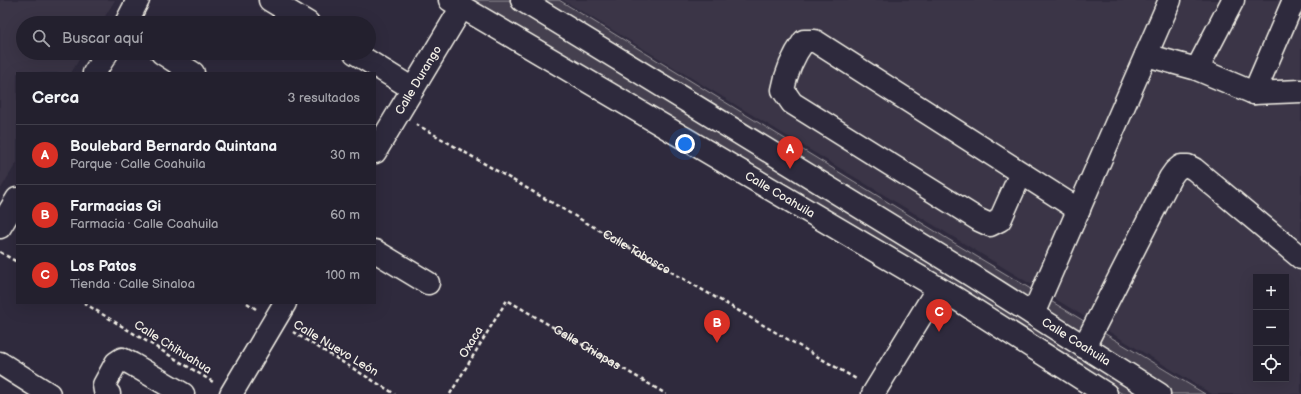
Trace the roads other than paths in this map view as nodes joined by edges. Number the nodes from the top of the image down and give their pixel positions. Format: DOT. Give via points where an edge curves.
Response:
graph roads {
  1 [pos="138,0"];
  2 [pos="522,0"];
  3 [pos="1170,0"];
  4 [pos="1233,0"];
  5 [pos="1294,0"];
  6 [pos="282,3"];
  7 [pos="456,3"];
  8 [pos="130,16"];
  9 [pos="299,16"];
  10 [pos="1146,55"];
  11 [pos="102,60"];
  12 [pos="173,60"];
  13 [pos="366,60"];
  14 [pos="1196,69"];
  15 [pos="95,72"];
  16 [pos="191,72"];
  17 [pos="413,89"];
  18 [pos="1301,91"];
  19 [pos="1254,93"];
  20 [pos="376,150"];
  21 [pos="1021,174"];
  22 [pos="16,201"];
  23 [pos="1079,210"];
  24 [pos="0,227"];
  25 [pos="376,252"];
  26 [pos="1301,258"];
  27 [pos="428,283"];
  28 [pos="938,288"];
  29 [pos="284,304"];
  30 [pos="1034,314"];
  31 [pos="1084,347"];
  32 [pos="0,363"];
  33 [pos="874,392"];
  34 [pos="49,394"];
  35 [pos="109,394"];
  36 [pos="183,394"];
  37 [pos="231,394"];
  38 [pos="1106,394"];
  39 [pos="1159,394"];
  1 -- 8 [label="main road"];
  2 -- 30 [label="main road, Calle Coahuila"];
  3 -- 10 [label="main road"];
  4 -- 14 [label="main road"];
  5 -- 19 [label="main road"];
  6 -- 9 [label="main road"];
  7 -- 17 [label="main road, Calle Durango"];
  7 -- 28 [label="main road, Calle Coahuila"];
  10 -- 14 [label="main road"];
  10 -- 23 [label="main road"];
  11 -- 15 [label="main road"];
  12 -- 16 [label="main road"];
  13 -- 17 [label="main road"];
  14 -- 19 [label="main road"];
  17 -- 20 [label="main road, Calle Durango"];
  18 -- 19 [label="main road"];
  21 -- 21 [label="main road" via="815,41 804,41 798,49 783,90 792,102 979,220 990,225 1000,220"];
  21 -- 23 [label="main road"];
  22 -- 24 [label="main road"];
  23 -- 30 [label="main road"];
  25 -- 27 [label="main road"];
  26 -- 31 [label="main road" via="1194,169 1181,166 1170,178"];
  28 -- 33 [label="main road"];
  28 -- 38 [label="main road, Calle Coahuila"];
  29 -- 37 [label="main road"];
  30 -- 31 [label="main road, Calle Coahuila"];
  31 -- 39 [label="main road, Calle Coahuila"];
  32 -- 34 [label="main road"];
  35 -- 36 [label="main road" via="105,391 104,385 116,364 122,359"];
}
